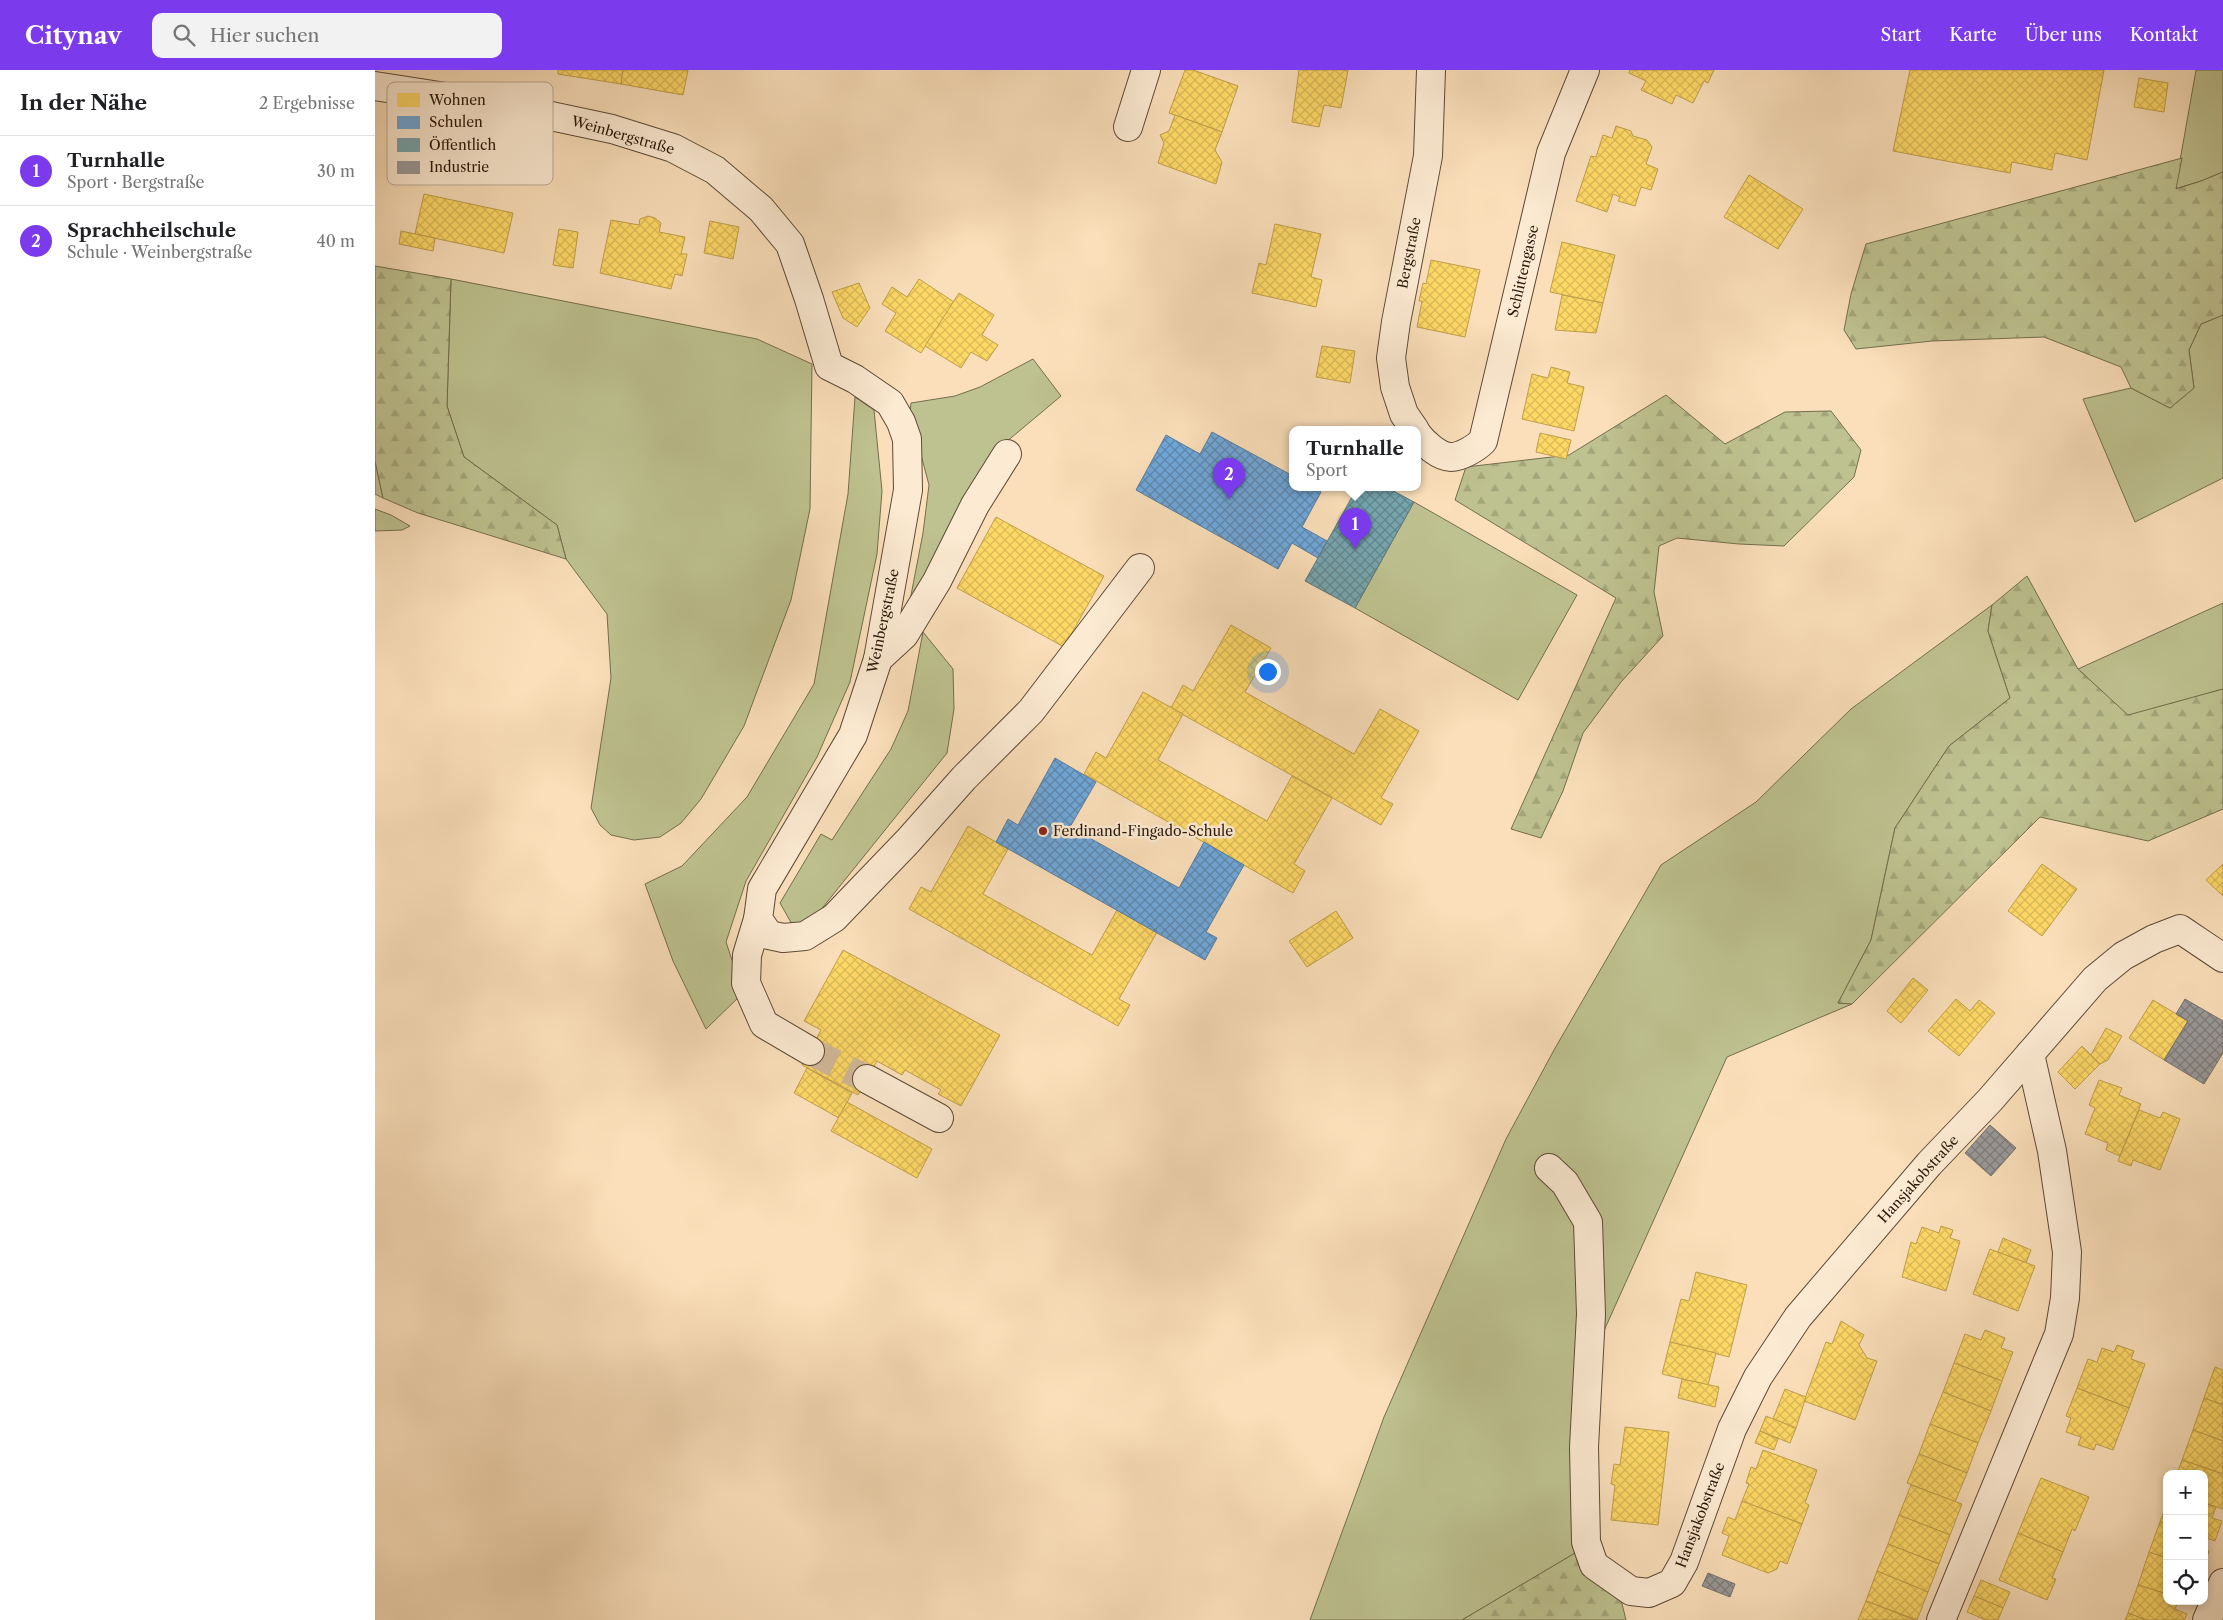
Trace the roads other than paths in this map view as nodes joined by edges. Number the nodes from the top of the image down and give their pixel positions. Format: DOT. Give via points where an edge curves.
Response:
graph roads {
  1 [pos="1146,70"];
  2 [pos="1431,70"];
  3 [pos="1585,70"];
  4 [pos="553,116"];
  5 [pos="1127,127"];
  6 [pos="1412,426"];
  7 [pos="1421,437"];
  8 [pos="1007,454"];
  9 [pos="1140,568"];
  10 [pos="878,659"];
  11 [pos="758,919"];
  12 [pos="2223,958"];
  13 [pos="810,1051"];
  14 [pos="2030,1054"];
  15 [pos="867,1079"];
  16 [pos="939,1118"];
  17 [pos="1549,1168"];
  18 [pos="2223,1583"];
  19 [pos="1941,1620"];
  20 [pos="2207,1620"];
  1 -- 5 [label="street"];
  2 -- 6 [label="street, Bergstraße" via="1427,156 1391,358 1395,387 1404,414"];
  3 -- 7 [label="street, Schlittengasse" via="1551,153 1483,441 1476,448 1451,457 1438,452"];
  4 -- 10 [label="street, Weinbergstraße" via="612,129 673,148 715,170 761,209 790,244 829,366 890,403 907,439 908,490"];
  8 -- 10 [label="street" via="975,505 937,581 904,635"];
  9 -- 11 [label="street" via="1031,711 969,772 834,918 805,936 783,938 769,935"];
  10 -- 11 [label="street, Weinbergstraße" via="853,735 762,890"];
  11 -- 13 [label="street, Weinbergstraße" via="747,955 746,983 763,1024"];
  12 -- 14 [label="street, Hansjakobstraße" via="2180,929 2154,939 2123,956 2095,979"];
  14 -- 17 [label="street, Hansjakobstraße" via="1929,1164 1798,1316 1758,1377 1732,1429 1680,1569 1672,1583 1649,1593 1631,1591 1594,1565 1586,1542 1584,1447 1591,1314 1588,1222 1565,1183"];
  14 -- 19 [label="street" via="2053,1160 2067,1252 2065,1298 2059,1334"];
  15 -- 16 [label="street"];
  18 -- 20 [label="street"];
}
